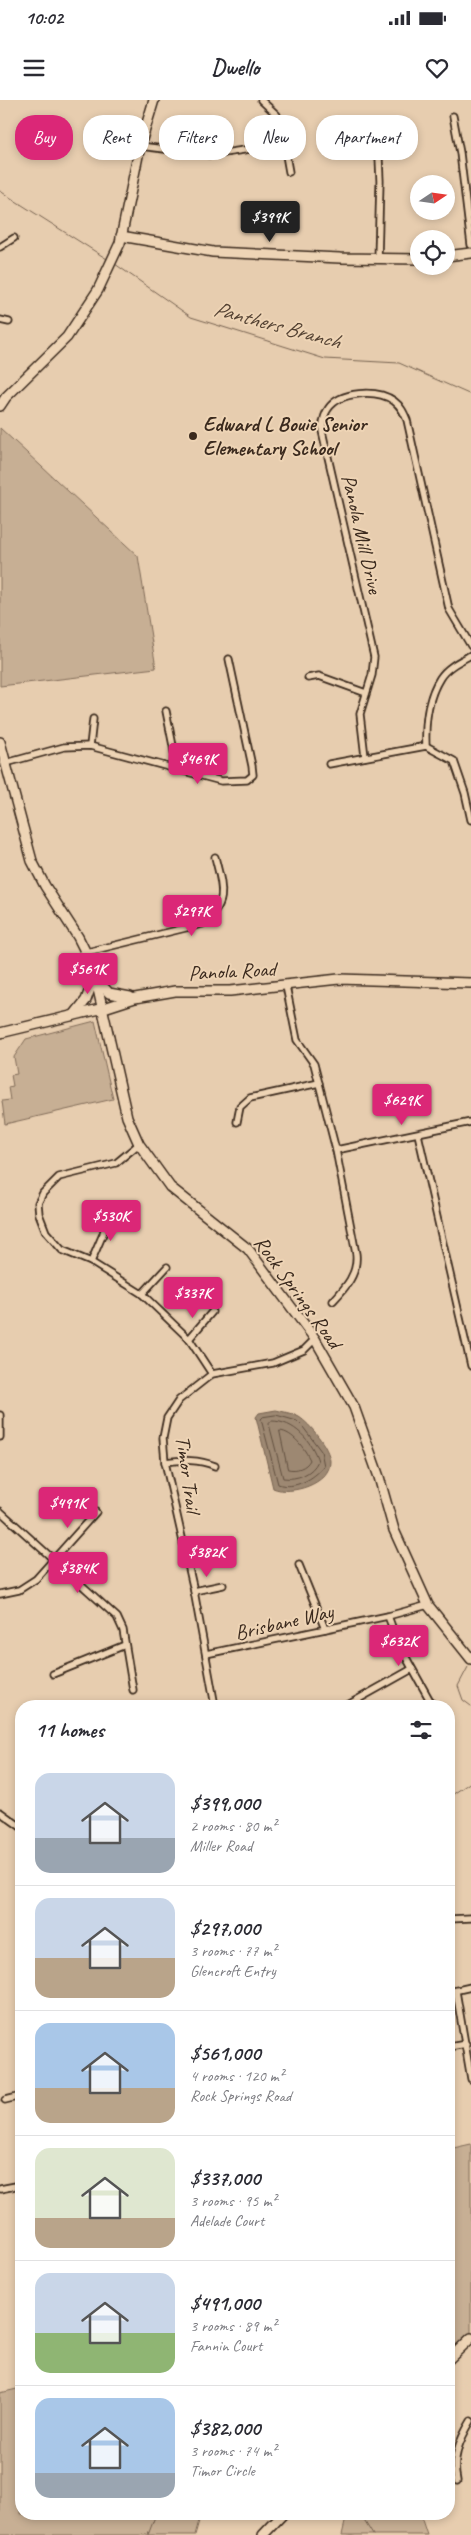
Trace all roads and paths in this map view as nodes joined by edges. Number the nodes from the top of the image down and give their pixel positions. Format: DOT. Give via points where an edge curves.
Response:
graph roads {
  1 [pos="154,100"];
  2 [pos="261,100"];
  3 [pos="277,115"];
  4 [pos="149,116"];
  5 [pos="453,116"];
  6 [pos="149,147"];
  7 [pos="244,150"];
  8 [pos="137,160"];
  9 [pos="287,160"];
  10 [pos="379,160"];
  11 [pos="290,172"];
  12 [pos="121,236"];
  13 [pos="14,238"];
  14 [pos="471,245"];
  15 [pos="0,247"];
  16 [pos="471,253"];
  17 [pos="455,255"];
  18 [pos="410,259"];
  19 [pos="378,260"];
  20 [pos="0,320"];
  21 [pos="9,322"];
  22 [pos="3,394"];
  23 [pos="0,406"];
  24 [pos="471,646"];
  25 [pos="471,655"];
  26 [pos="229,659"];
  27 [pos="308,678"];
  28 [pos="366,693"];
  29 [pos="166,711"];
  30 [pos="93,719"];
  31 [pos="0,742"];
  32 [pos="90,746"];
  33 [pos="426,746"];
  34 [pos="365,757"];
  35 [pos="6,763"];
  36 [pos="329,764"];
  37 [pos="173,767"];
  38 [pos="471,820"];
  39 [pos="215,857"];
  40 [pos="87,952"];
  41 [pos="95,975"];
  42 [pos="471,983"];
  43 [pos="286,986"];
  44 [pos="135,998"];
  45 [pos="104,1008"];
  46 [pos="74,1015"];
  47 [pos="0,1033"];
  48 [pos="319,1083"];
  49 [pos="237,1122"];
  50 [pos="471,1122"];
  51 [pos="418,1134"];
  52 [pos="139,1144"];
  53 [pos="336,1150"];
  54 [pos="108,1214"];
  55 [pos="91,1262"];
  56 [pos="167,1267"];
  57 [pos="142,1294"];
  58 [pos="333,1301"];
  59 [pos="212,1312"];
  60 [pos="189,1339"];
  61 [pos="316,1339"];
  62 [pos="471,1366"];
  63 [pos="212,1374"];
  64 [pos="0,1415"];
  65 [pos="0,1437"];
  66 [pos="165,1462"];
  67 [pos="215,1466"];
  68 [pos="0,1511"];
  69 [pos="96,1512"];
  70 [pos="55,1560"];
  71 [pos="299,1565"];
  72 [pos="224,1585"];
  73 [pos="194,1591"];
  74 [pos="0,1594"];
  75 [pos="428,1605"];
  76 [pos="388,1616"];
  77 [pos="325,1629"];
  78 [pos="126,1645"];
  79 [pos="206,1654"];
  80 [pos="471,1659"];
  81 [pos="412,1669"];
  82 [pos="53,1674"];
  83 [pos="133,1690"];
  84 [pos="213,1700"];
  85 [pos="357,1700"];
  86 [pos="430,1700"];
  87 [pos="0,1812"];
  88 [pos="15,1823"];
  89 [pos="471,1918"];
  90 [pos="455,1919"];
  91 [pos="471,1987"];
  92 [pos="455,1991"];
  93 [pos="455,2003"];
  94 [pos="466,2044"];
  95 [pos="455,2046"];
  96 [pos="471,2078"];
  97 [pos="15,2098"];
  98 [pos="5,2100"];
  99 [pos="15,2186"];
  100 [pos="0,2189"];
  101 [pos="471,2338"];
  102 [pos="455,2353"];
  103 [pos="471,2421"];
  104 [pos="455,2457"];
  105 [pos="455,2475"];
  106 [pos="456,2481"];
  107 [pos="277,2520"];
  108 [pos="263,2535"];
  1 -- 4 [label="street"];
  2 -- 3 [label="street"];
  5 -- 14 [label="street"];
  6 -- 7 [label="street" via="212,155"];
  8 -- 12 [label="street"];
  9 -- 11 [label="street"];
  10 -- 19 [label="street"];
  12 -- 19 [label="street" via="213,252"];
  12 -- 22 [label="street" via="113,260 84,314 67,337"];
  13 -- 15 [label="street"];
  16 -- 17 [label="street"];
  18 -- 19 [label="street"];
  20 -- 21 [label="street"];
  22 -- 23 [label="street"];
  24 -- 28 [label="street, Panola Mill Drive" via="449,608 402,409 393,400 377,395 350,395 339,399 323,417 322,431 374,657"];
  25 -- 33 [label="street" via="440,677 427,718"];
  26 -- 37 [label="street" via="253,775 247,780 229,782"];
  27 -- 28 [label="street" via="324,677"];
  28 -- 34 [label="street, Panola Mill Drive" via="360,724"];
  29 -- 37 [label="street" via="175,756"];
  30 -- 32 [label="street"];
  31 -- 35 [label="street, Rock Springs Road"];
  32 -- 35 [label="street" via="64,747"];
  32 -- 37 [label="street"];
  33 -- 34 [label="street"];
  33 -- 38 [label="street" via="454,761"];
  34 -- 36 [label="street"];
  35 -- 40 [label="street, Rock Springs Road" via="36,870"];
  39 -- 40 [label="street" via="223,890 218,910 202,924"];
  40 -- 41 [label="street, Rock Springs Road"];
  41 -- 44 [label="street" via="109,993"];
  41 -- 45 [label="street, Rock Springs Road"];
  41 -- 46 [label="street" via="86,1000"];
  42 -- 43 [label="street, Panola Road" via="339,979"];
  43 -- 44 [label="street, Panola Road" via="175,991"];
  43 -- 48 [label="street" via="297,1040 314,1064"];
  44 -- 45 [label="street, Panola Road"];
  45 -- 46 [label="street, Panola Road"];
  45 -- 52 [label="street, Rock Springs Road" via="127,1117"];
  46 -- 47 [label="street, Panola Road"];
  48 -- 49 [label="street" via="250,1098 240,1107"];
  48 -- 53 [label="street"];
  50 -- 51 [label="street"];
  51 -- 53 [label="street"];
  51 -- 62 [label="street"];
  52 -- 55 [label="street" via="116,1163 59,1177 38,1203 42,1223 52,1241 68,1253"];
  52 -- 61 [label="street, Rock Springs Road" via="170,1187 248,1249"];
  53 -- 58 [label="street" via="357,1262 350,1282"];
  54 -- 55 [label="street"];
  55 -- 57 [label="street"];
  56 -- 57 [label="street"];
  57 -- 60 [label="street"];
  59 -- 60 [label="street"];
  60 -- 63 [label="street"];
  61 -- 63 [label="street, Timor Trail" via="304,1350 273,1363"];
  61 -- 75 [label="street, Rock Springs Road" via="354,1408 394,1530"];
  63 -- 66 [label="street, Timor Trail" via="171,1409 163,1438"];
  64 -- 65 [label="street"];
  66 -- 67 [label="street" via="190,1460"];
  66 -- 73 [label="street, Timor Trail"];
  68 -- 70 [label="street"];
  69 -- 70 [label="street"];
  70 -- 74 [label="street" via="27,1586"];
  70 -- 78 [label="street" via="117,1617"];
  71 -- 77 [label="street"];
  72 -- 73 [label="street"];
  73 -- 79 [label="street, Timor Trail"];
  75 -- 76 [label="street, Brisbane Way"];
  75 -- 80 [label="street, Rock Springs Road"];
  76 -- 77 [label="street, Brisbane Way"];
  76 -- 81 [label="street"];
  77 -- 79 [label="street, Brisbane Way"];
  78 -- 82 [label="street"];
  78 -- 83 [label="street"];
  79 -- 84 [label="street, Timor Trail"];
  81 -- 85 [label="street"];
  81 -- 86 [label="street"];
  87 -- 88 [label="street"];
  89 -- 90 [label="street"];
  91 -- 92 [label="street"];
  93 -- 94 [label="street"];
  94 -- 95 [label="street"];
  94 -- 96 [label="street"];
  97 -- 98 [label="street"];
  99 -- 100 [label="street"];
  101 -- 102 [label="street"];
  103 -- 104 [label="street"];
  105 -- 106 [label="street"];
  107 -- 108 [label="street"];
}
